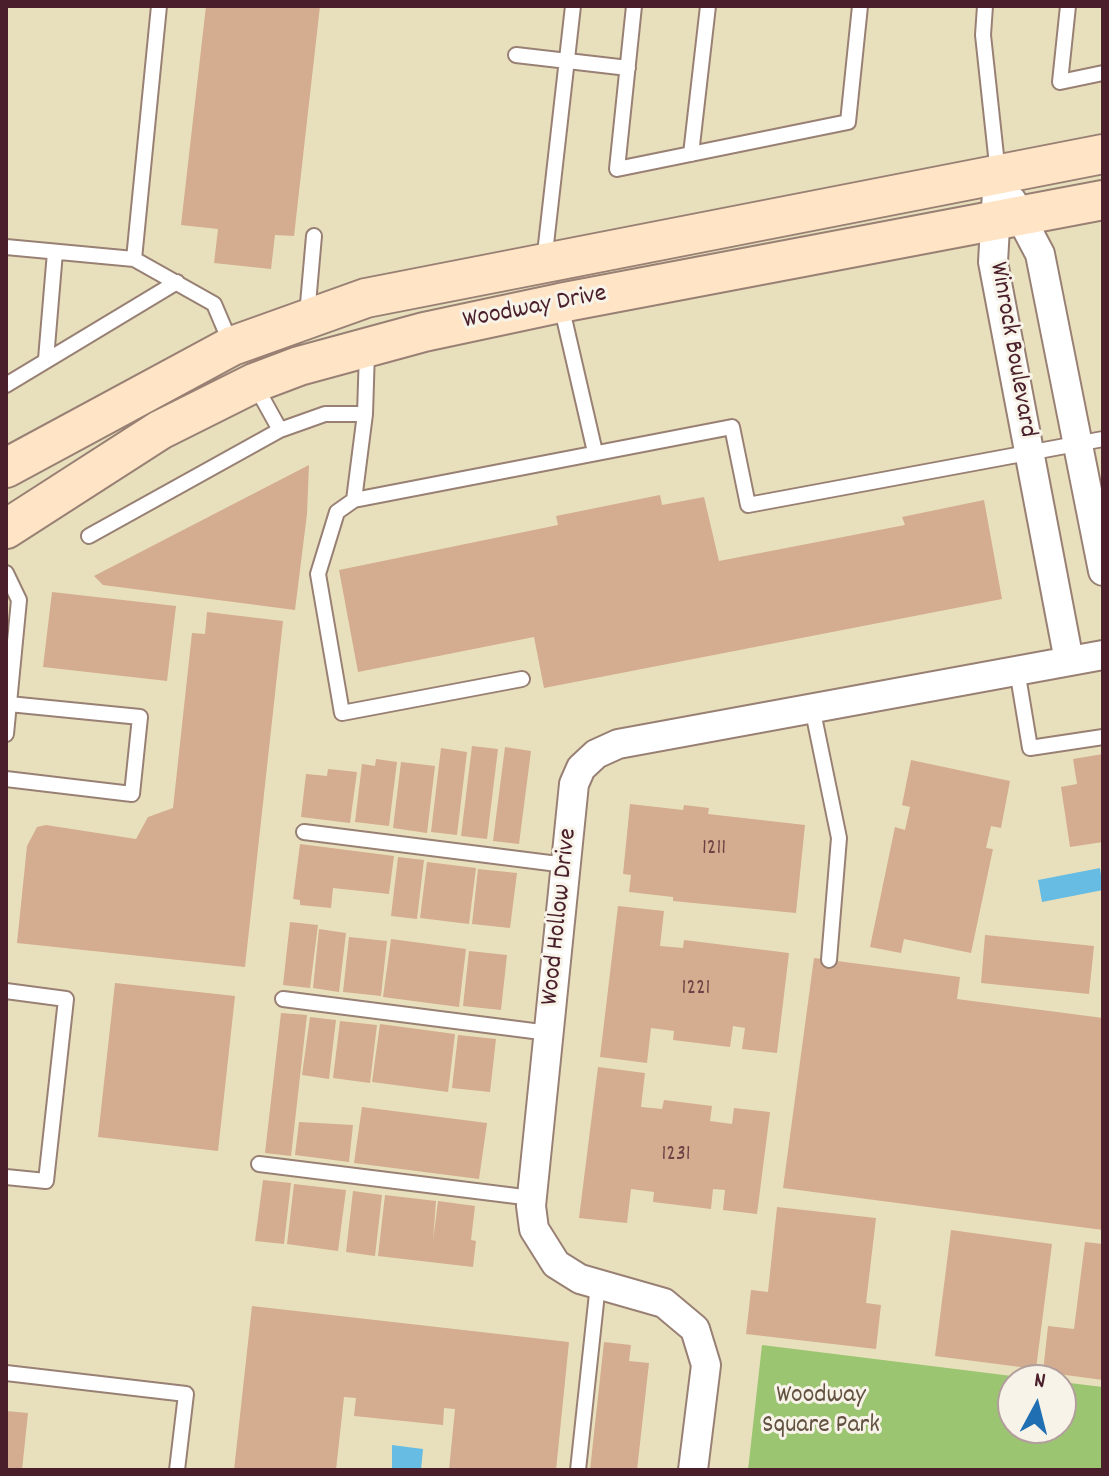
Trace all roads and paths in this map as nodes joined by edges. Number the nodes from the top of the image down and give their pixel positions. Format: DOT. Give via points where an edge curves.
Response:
graph roads {
  1 [pos="159,6"];
  2 [pos="573,6"];
  3 [pos="634,6"];
  4 [pos="708,6"];
  5 [pos="860,6"];
  6 [pos="985,6"];
  7 [pos="1068,6"];
  8 [pos="516,55"];
  9 [pos="567,60"];
  10 [pos="628,68"];
  11 [pos="1103,73"];
  12 [pos="691,154"];
  13 [pos="1103,154"];
  14 [pos="1103,173"];
  15 [pos="1103,200"];
  16 [pos="1006,203"];
  17 [pos="314,236"];
  18 [pos="6,247"];
  19 [pos="55,252"];
  20 [pos="134,259"];
  21 [pos="544,262"];
  22 [pos="177,282"];
  23 [pos="560,303"];
  24 [pos="306,320"];
  25 [pos="232,346"];
  26 [pos="367,347"];
  27 [pos="46,359"];
  28 [pos="254,383"];
  29 [pos="6,385"];
  30 [pos="365,414"];
  31 [pos="280,430"];
  32 [pos="1090,442"];
  33 [pos="595,452"];
  34 [pos="1029,454"];
  35 [pos="6,468"];
  36 [pos="354,500"];
  37 [pos="6,529"];
  38 [pos="89,536"];
  39 [pos="1103,571"];
  40 [pos="6,573"];
  41 [pos="1103,655"];
  42 [pos="1069,661"];
  43 [pos="1017,670"];
  44 [pos="522,679"];
  45 [pos="8,680"];
  46 [pos="9,704"];
  47 [pos="811,706"];
  48 [pos="6,734"];
  49 [pos="1103,737"];
  50 [pos="6,779"];
  51 [pos="304,832"];
  52 [pos="566,865"];
  53 [pos="829,960"];
  54 [pos="6,991"];
  55 [pos="283,999"];
  56 [pos="549,1033"];
  57 [pos="259,1164"];
  58 [pos="6,1177"];
  59 [pos="532,1198"];
  60 [pos="598,1284"];
  61 [pos="6,1373"];
  62 [pos="177,1470"];
  63 [pos="578,1470"];
  64 [pos="693,1470"];
  1 -- 20 [label="lane"];
  2 -- 9 [label="lane"];
  3 -- 10 [label="lane"];
  4 -- 12 [label="lane"];
  5 -- 12 [label="lane" via="848,122"];
  6 -- 16 [label="lane" via="983,35"];
  7 -- 11 [label="lane" via="1060,82"];
  8 -- 9 [label="lane"];
  9 -- 10 [label="lane"];
  9 -- 21 [label="lane"];
  10 -- 12 [label="lane" via="617,169"];
  13 -- 16 [label="main road, Woodway Drive"];
  14 -- 16 [label="main road" via="1039,185"];
  15 -- 16 [label="main road, Woodway Drive"];
  16 -- 21 [label="main road, Woodway Drive"];
  16 -- 23 [label="main road, Woodway Drive"];
  16 -- 32 [label="street, Winrock Boulevard" via="1040,254"];
  16 -- 34 [label="street, Winrock Boulevard" via="993,262"];
  17 -- 24 [label="lane"];
  18 -- 19 [label="lane"];
  19 -- 20 [label="lane"];
  19 -- 27 [label="lane"];
  20 -- 22 [label="lane"];
  21 -- 23 [label="main road"];
  21 -- 24 [label="main road, Woodway Drive" via="366,298"];
  22 -- 25 [label="lane" via="214,304"];
  22 -- 27 [label="lane"];
  23 -- 26 [label="main road, Woodway Drive"];
  23 -- 33 [label="lane"];
  24 -- 25 [label="main road, Woodway Drive"];
  25 -- 28 [label="main road"];
  25 -- 35 [label="main road, Woodway Drive"];
  26 -- 28 [label="main road, Woodway Drive"];
  26 -- 30 [label="lane"];
  27 -- 29 [label="lane"];
  28 -- 31 [label="lane"];
  28 -- 37 [label="main road, Woodway Drive" via="160,430"];
  30 -- 31 [label="lane" via="325,414"];
  30 -- 36 [label="lane"];
  31 -- 38 [label="lane"];
  32 -- 34 [label="lane"];
  32 -- 39 [label="street, Winrock Boulevard"];
  33 -- 34 [label="lane" via="732,427 748,505"];
  33 -- 36 [label="lane"];
  34 -- 42 [label="street, Winrock Boulevard"];
  36 -- 44 [label="lane" via="337,512 318,574 342,713"];
  40 -- 45 [label="lane" via="19,600"];
  41 -- 42 [label="street"];
  42 -- 43 [label="street, Wood Hollow Drive"];
  43 -- 47 [label="street, Wood Hollow Drive"];
  43 -- 49 [label="lane" via="1030,748"];
  45 -- 46 [label="lane"];
  46 -- 48 [label="lane"];
  46 -- 50 [label="lane" via="140,717 132,794"];
  47 -- 52 [label="street, Wood Hollow Drive" via="618,744 596,754 574,784"];
  47 -- 53 [label="lane" via="839,838"];
  51 -- 52 [label="lane"];
  52 -- 56 [label="street, Wood Hollow Drive"];
  54 -- 58 [label="lane" via="66,999 46,1181"];
  55 -- 56 [label="lane"];
  56 -- 59 [label="street, Wood Hollow Drive"];
  57 -- 59 [label="lane"];
  59 -- 60 [label="street, Wood Hollow Drive" via="534,1229 556,1264"];
  60 -- 63 [label="lane"];
  60 -- 64 [label="street, Wood Hollow Drive" via="664,1303 695,1329 706,1365"];
  61 -- 62 [label="lane" via="186,1394"];
}
